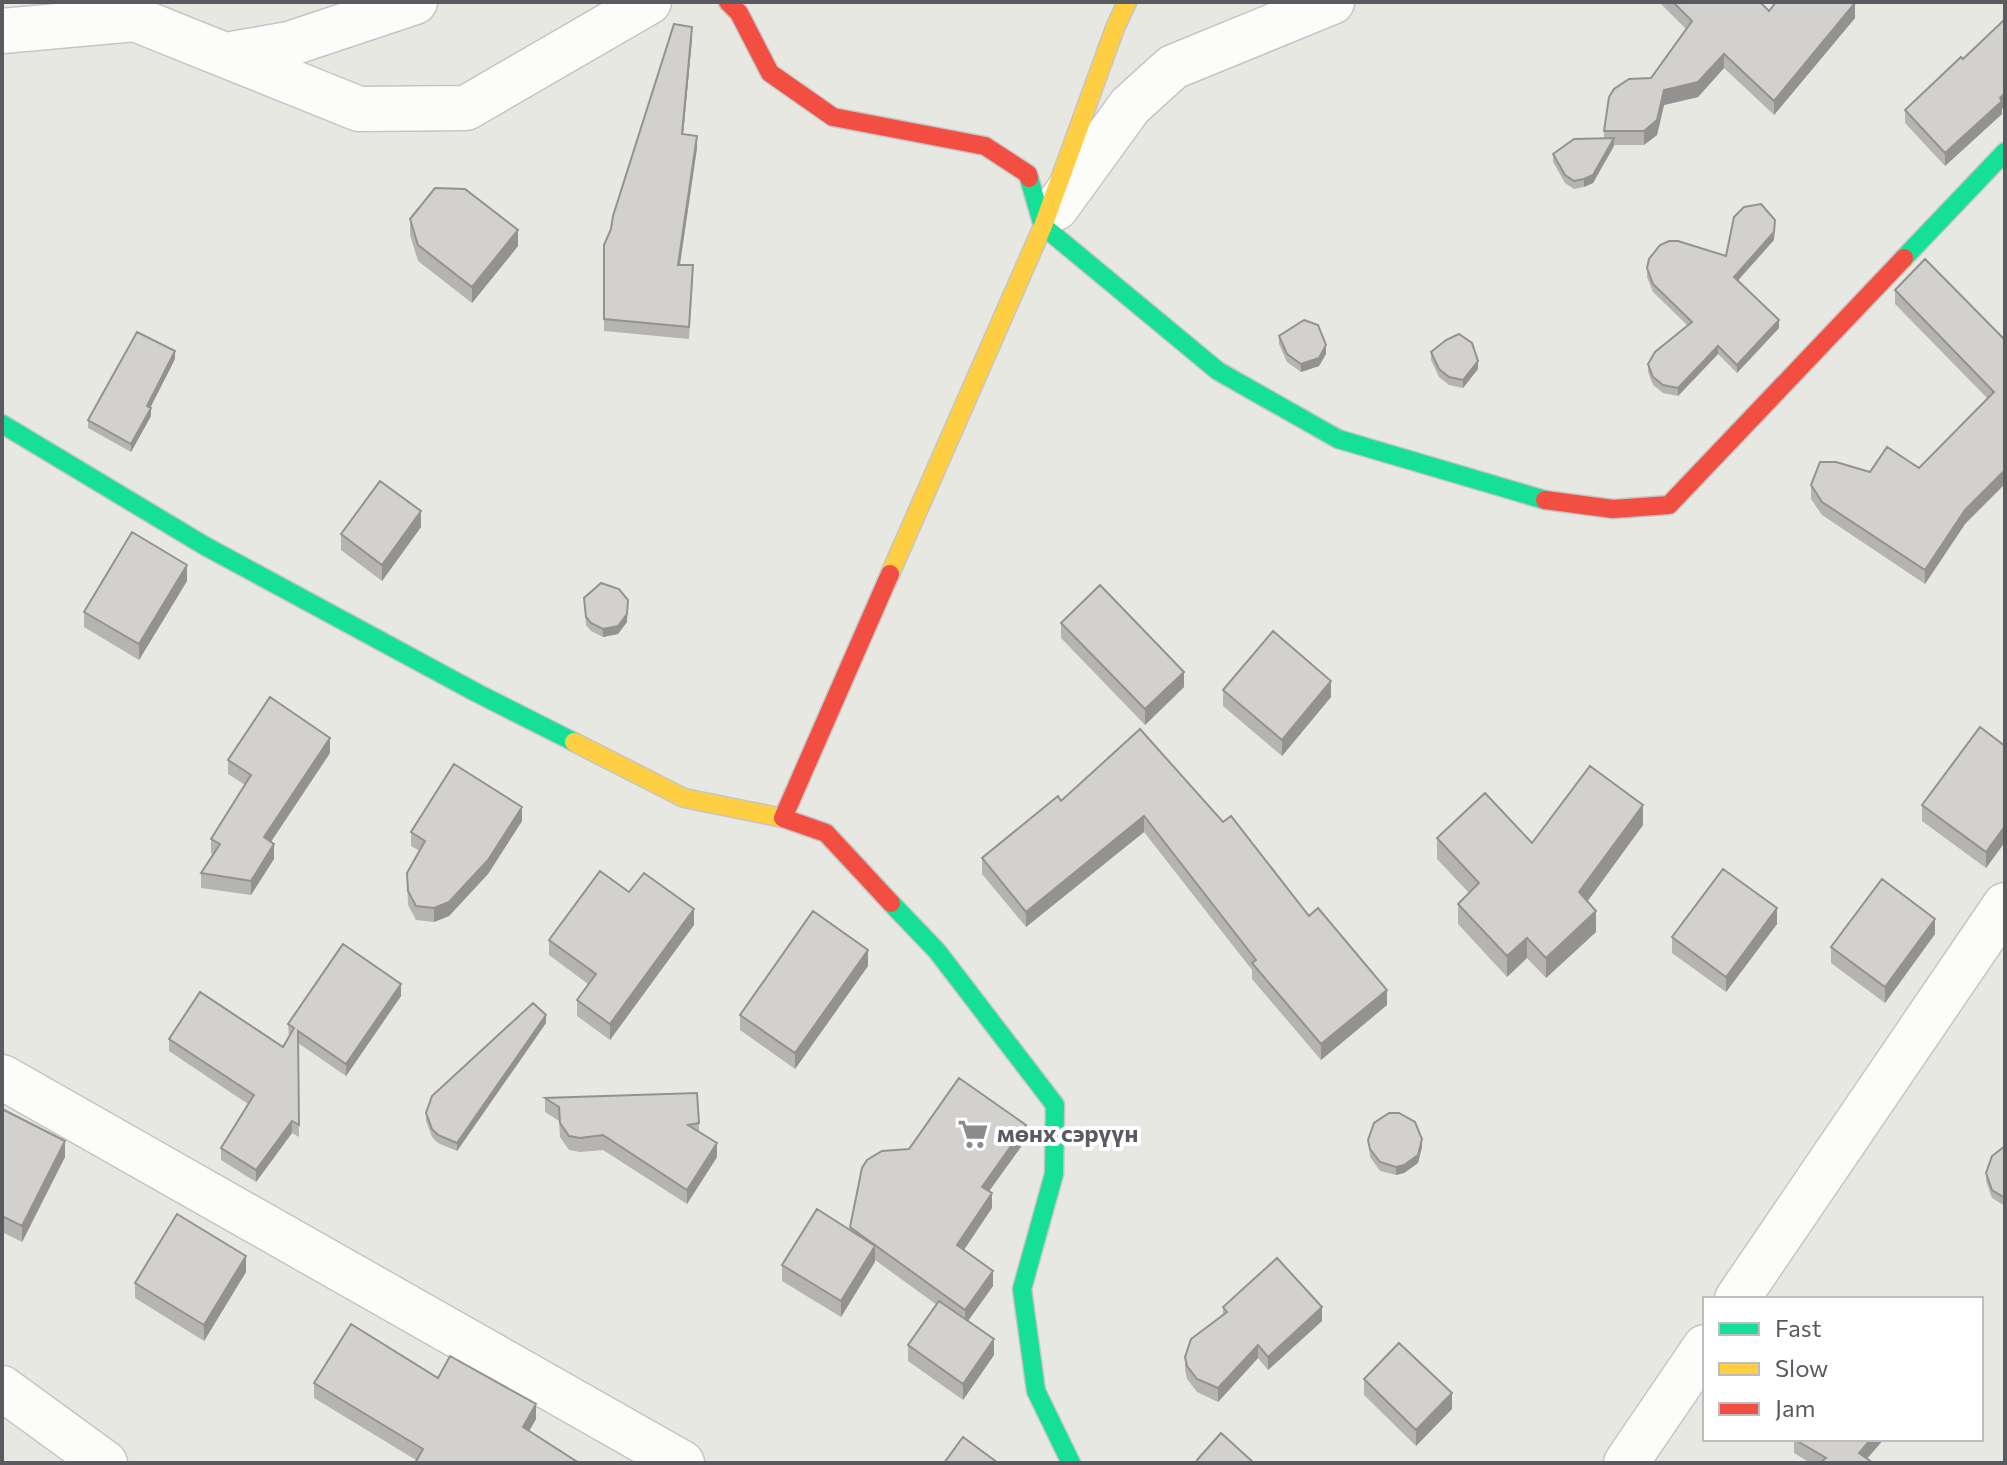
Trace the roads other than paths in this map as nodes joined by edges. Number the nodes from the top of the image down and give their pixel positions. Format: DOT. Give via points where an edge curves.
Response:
graph roads {
  1 [pos="415,2"];
  2 [pos="649,2"];
  3 [pos="728,2"];
  4 [pos="1127,2"];
  5 [pos="1332,2"];
  6 [pos="135,19"];
  7 [pos="2,31"];
  8 [pos="2005,152"];
  9 [pos="1043,226"];
  10 [pos="2,424"];
  11 [pos="783,818"];
  12 [pos="2005,905"];
  13 [pos="2,1077"];
  14 [pos="1738,1297"];
  15 [pos="1703,1350"];
  16 [pos="2,1388"];
  17 [pos="105,1463"];
  18 [pos="682,1463"];
  19 [pos="1071,1463"];
  20 [pos="1626,1463"];
  1 -- 6 [label="street" via="289,44 228,56"];
  2 -- 6 [label="street" via="466,108 359,109"];
  3 -- 9 [label="street" via="770,73 833,117 985,146 1028,174"];
  4 -- 9 [label="street"];
  5 -- 9 [label="street" via="1173,67 1130,106"];
  6 -- 7 [label="street"];
  8 -- 9 [label="street" via="1669,505 1613,509 1533,498 1338,439 1218,371"];
  9 -- 11 [label="street"];
  10 -- 11 [label="street" via="205,546 684,798"];
  11 -- 19 [label="street" via="826,833 937,951 1055,1105 1054,1174 1022,1289 1036,1391"];
  12 -- 14 [label="street"];
  13 -- 18 [label="street"];
  15 -- 20 [label="street"];
  16 -- 17 [label="street"];
}
